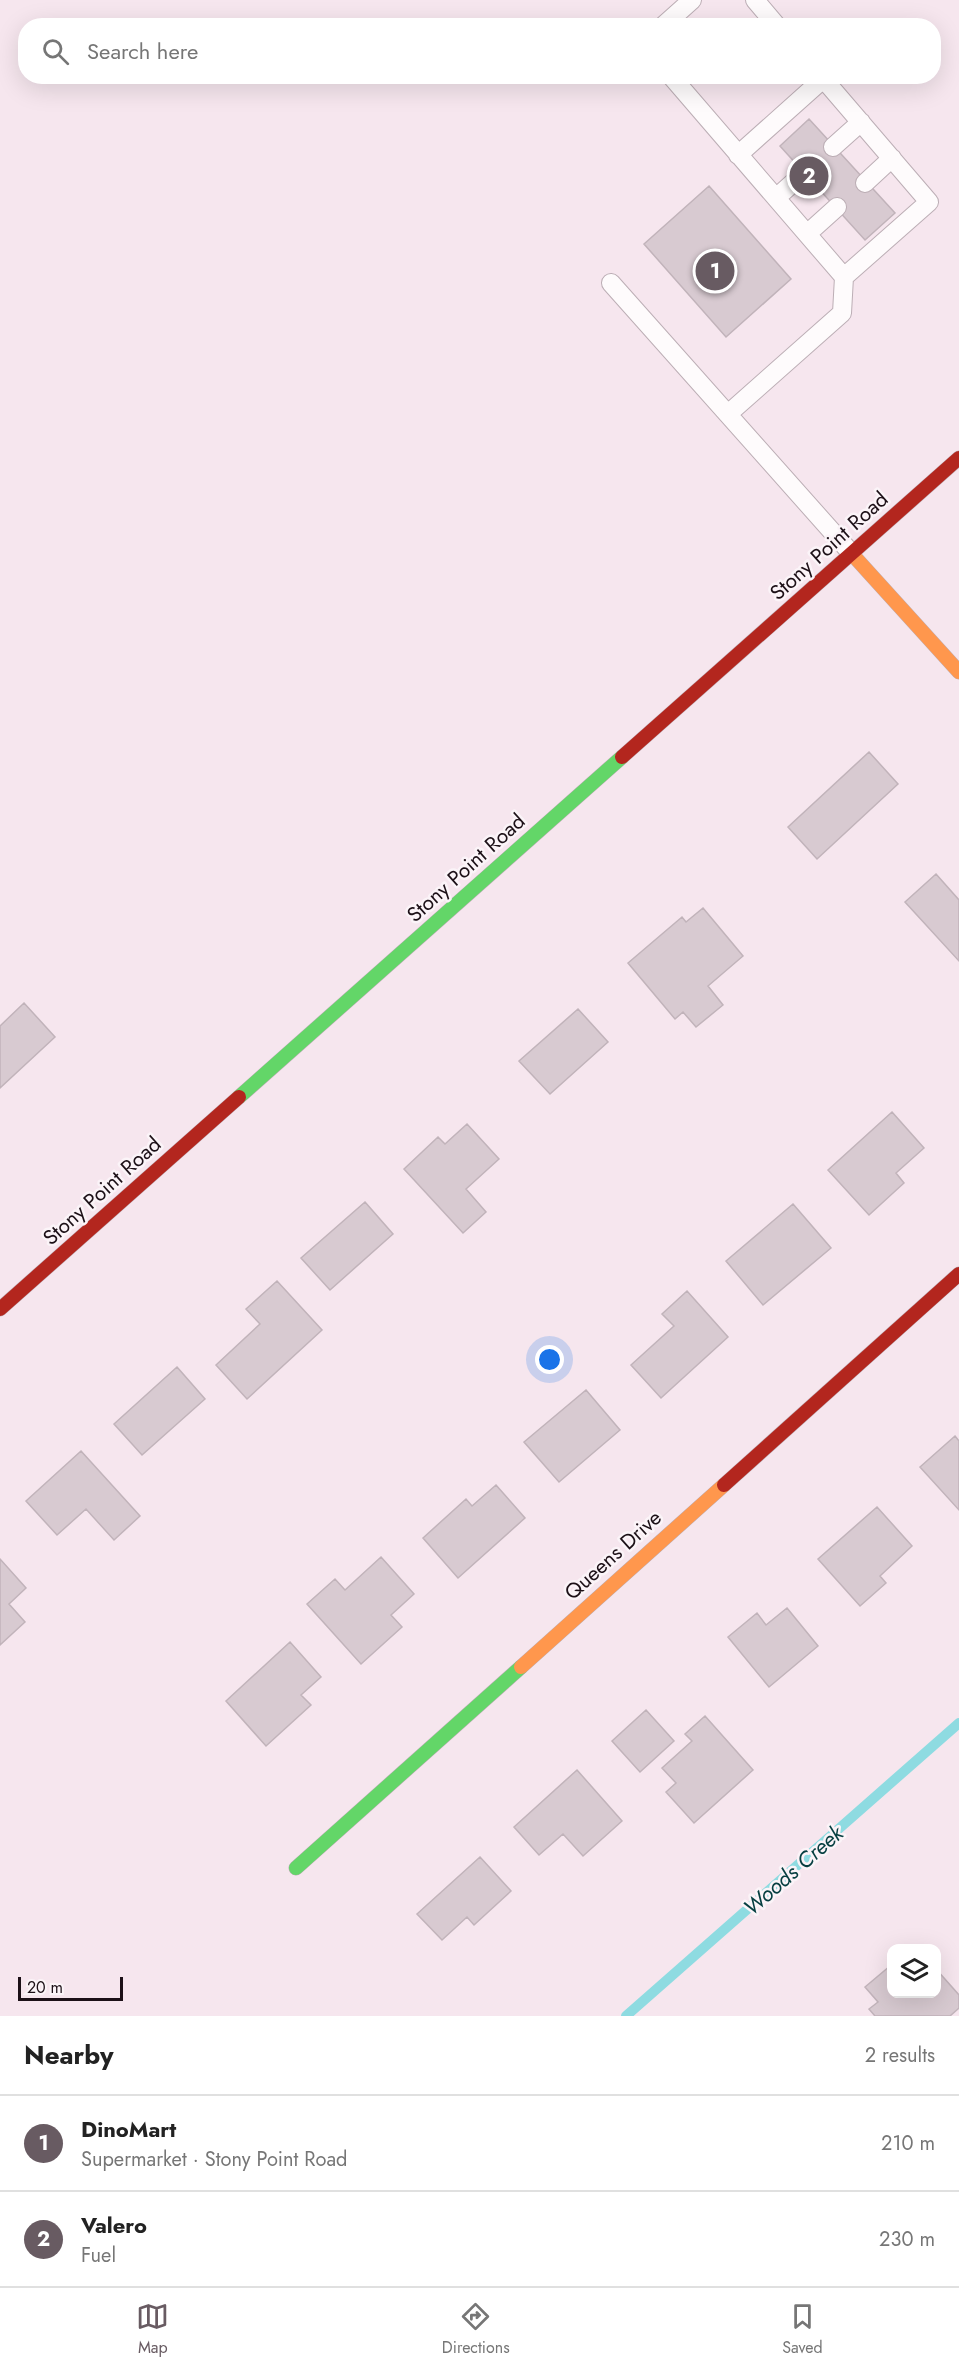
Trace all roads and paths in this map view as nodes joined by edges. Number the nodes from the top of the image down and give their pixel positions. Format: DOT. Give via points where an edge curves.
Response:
graph roads {
  1 [pos="692,0"];
  2 [pos="755,0"];
  3 [pos="672,18"];
  4 [pos="770,18"];
  5 [pos="678,84"];
  6 [pos="815,84"];
  7 [pos="827,84"];
  8 [pos="861,123"];
  9 [pos="833,147"];
  10 [pos="738,154"];
  11 [pos="892,158"];
  12 [pos="805,172"];
  13 [pos="865,183"];
  14 [pos="776,198"];
  15 [pos="837,207"];
  16 [pos="807,234"];
  17 [pos="844,277"];
  18 [pos="611,283"];
  19 [pos="728,414"];
  20 [pos="959,458"];
  21 [pos="852,554"];
  22 [pos="959,672"];
  23 [pos="959,1274"];
  24 [pos="0,1309"];
  25 [pos="296,1868"];
  1 -- 3 [label="lane"];
  2 -- 4 [label="lane"];
  5 -- 10 [label="lane"];
  6 -- 10 [label="lane"];
  7 -- 8 [label="lane"];
  8 -- 9 [label="lane"];
  8 -- 11 [label="lane"];
  10 -- 14 [label="lane"];
  11 -- 13 [label="lane"];
  11 -- 17 [label="lane" via="929,202"];
  12 -- 14 [label="lane"];
  14 -- 16 [label="lane"];
  15 -- 16 [label="lane"];
  16 -- 17 [label="lane"];
  17 -- 19 [label="lane" via="842,313"];
  18 -- 19 [label="lane"];
  19 -- 21 [label="lane"];
  20 -- 21 [label="street, Stony Point Road"];
  21 -- 22 [label="street"];
  21 -- 24 [label="street, Stony Point Road"];
  23 -- 25 [label="street, Queens Drive"];
}
